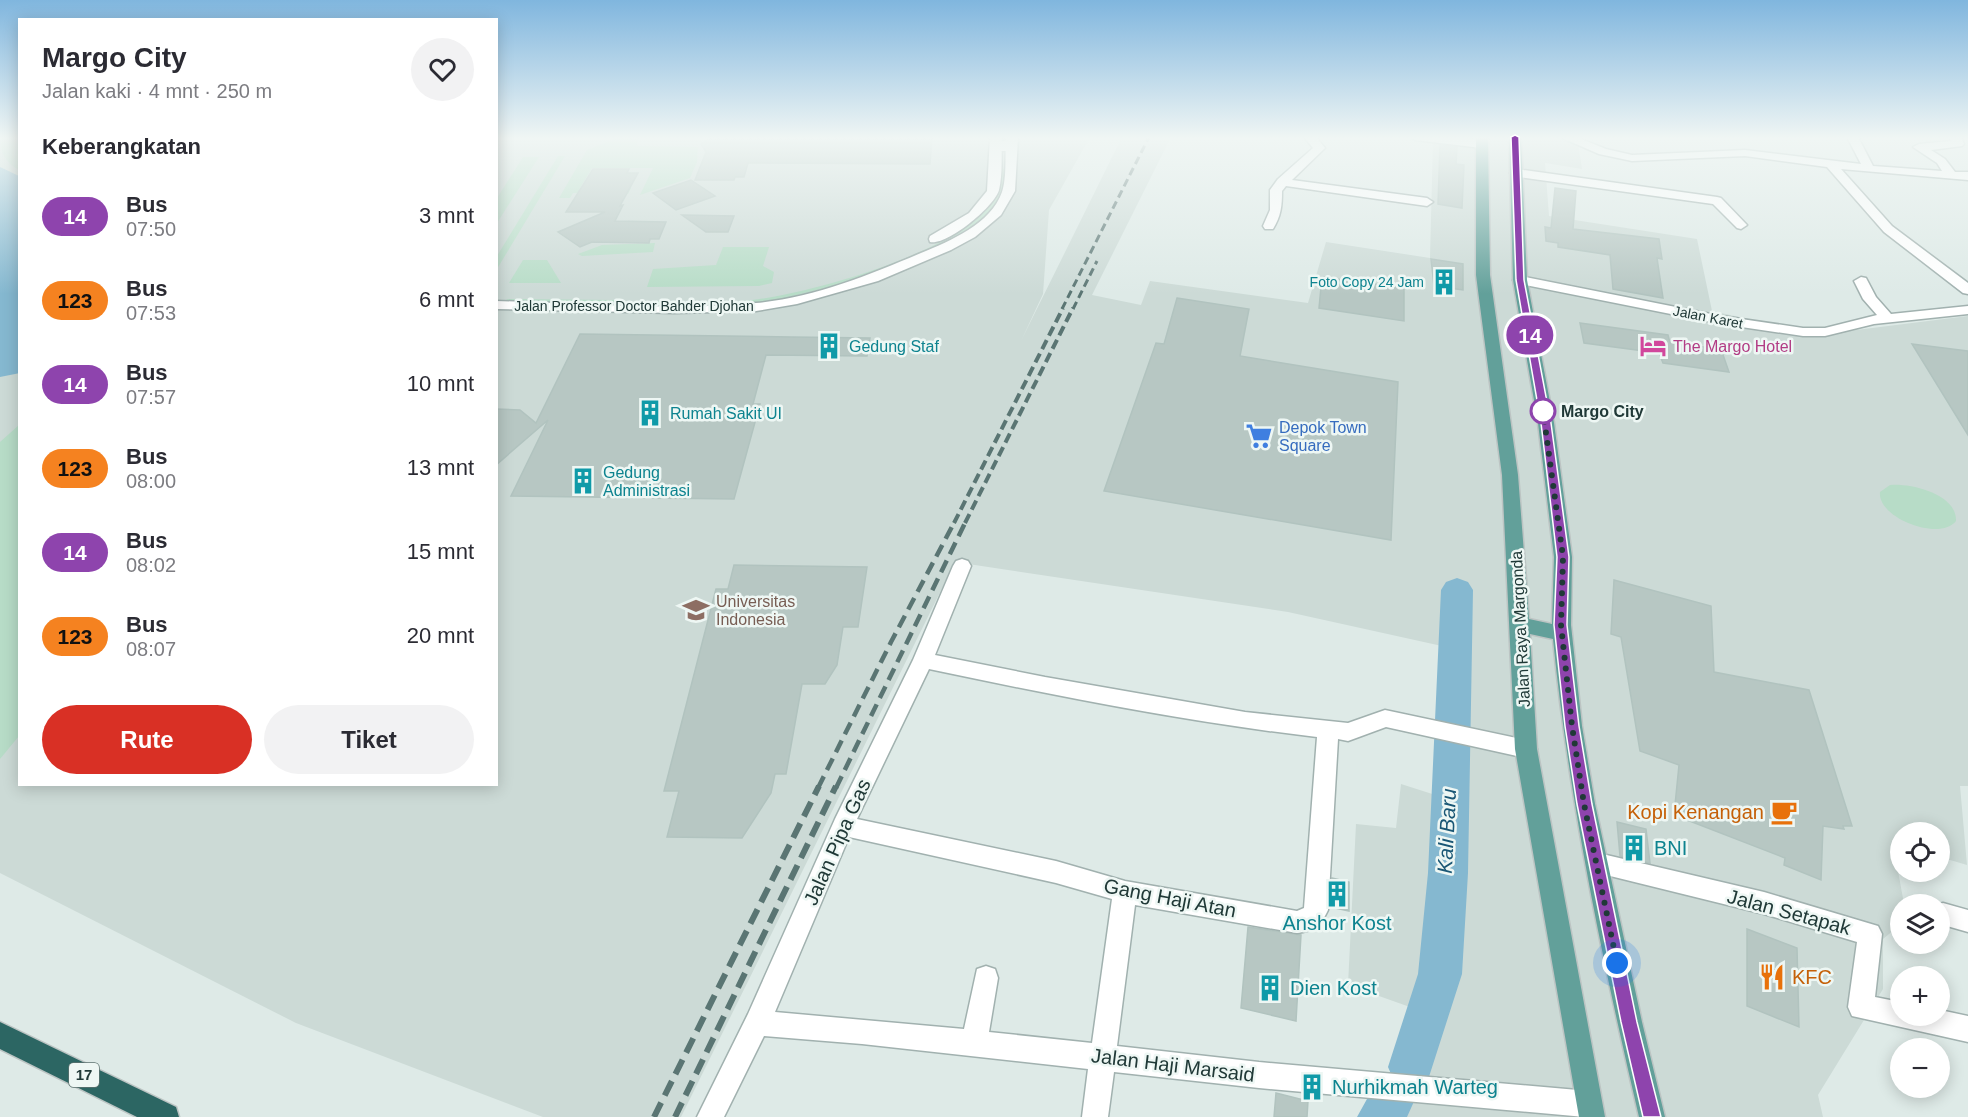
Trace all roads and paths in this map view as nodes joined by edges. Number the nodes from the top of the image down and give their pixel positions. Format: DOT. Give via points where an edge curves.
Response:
graph roads {
  1 [pos="993,189"];
  2 [pos="1007,189"];
  3 [pos="1277,189"];
  4 [pos="1334,189"];
  5 [pos="1482,189"];
  6 [pos="1517,189"];
  7 [pos="1632,189"];
  8 [pos="1852,189"];
  9 [pos="1427,202"];
  10 [pos="1741,225"];
  11 [pos="1269,226"];
  12 [pos="1520,280"];
  13 [pos="1861,281"];
  14 [pos="1968,290"];
  15 [pos="498,295"];
  16 [pos="498,305"];
  17 [pos="1968,310"];
  18 [pos="1888,319"];
  19 [pos="962,566"];
  20 [pos="1520,625"];
  21 [pos="1562,633"];
  22 [pos="923,660"];
  23 [pos="1329,730"];
  24 [pos="1526,749"];
  25 [pos="843,826"];
  26 [pos="1598,862"];
  27 [pos="1125,892"];
  28 [pos="1950,916"];
  29 [pos="1968,921"];
  30 [pos="986,978"];
  31 [pos="1890,1012"];
  32 [pos="757,1023"];
  33 [pos="1950,1025"];
  34 [pos="1968,1029"];
  35 [pos="0,1035"];
  36 [pos="974,1044"];
  37 [pos="1101,1056"];
  38 [pos="1591,1111"];
  39 [pos="166,1117"];
  40 [pos="710,1117"];
  41 [pos="1095,1117"];
  42 [pos="1652,1117"];
  1 -- 15 [label="street" via="981,208 923,246 807,286 754,297"];
  2 -- 16 [label="street, Jalan Professor Doctor Bahder Djohan" via="997,212 981,226 925,257 846,286 792,300 756,307 664,309"];
  3 -- 11 [label="street" via="1276,210"];
  4 -- 9 [label="street"];
  5 -- 20 [label="main road, Jalan Raya Margonda" via="1483,275 1510,475"];
  6 -- 12 [label="main road"];
  7 -- 10 [label="street" via="1717,201"];
  8 -- 14 [label="street" via="1888,229"];
  12 -- 18 [label="street, Jalan Karet" via="1790,331 1826,332"];
  12 -- 21 [label="main road" via="1546,423 1563,557"];
  13 -- 18 [label="street" via="1870,300"];
  17 -- 18 [label="street, Jalan Karet"];
  19 -- 22 [label="street, Jalan Pipa Gas"];
  20 -- 21 [label="main road"];
  20 -- 24 [label="main road, Jalan Raya Margonda"];
  21 -- 26 [label="main road" via="1581,787"];
  22 -- 23 [label="street" via="1150,703"];
  22 -- 25 [label="street, Jalan Pipa Gas"];
  23 -- 24 [label="street" via="1356,730 1385,718"];
  23 -- 27 [label="street, Gang Haji Atan" via="1313,917 1297,922"];
  24 -- 38 [label="main road, Jalan Raya Margonda"];
  25 -- 27 [label="street, Gang Haji Atan" via="1056,872"];
  25 -- 32 [label="street, Jalan Pipa Gas"];
  26 -- 31 [label="street, Jalan Setapak" via="1870,934 1861,1006"];
  26 -- 42 [label="main road"];
  27 -- 37 [label="street"];
  28 -- 29 [label="street"];
  30 -- 36 [label="street"];
  32 -- 36 [label="street, Jalan Haji Marsaid"];
  32 -- 40 [label="street, Jalan Pipa Gas"];
  33 -- 34 [label="street"];
  35 -- 39 [label="highway, 17"];
  36 -- 37 [label="street, Jalan Haji Marsaid"];
  37 -- 38 [label="street, Jalan Haji Marsaid"];
  37 -- 41 [label="street"];
}
